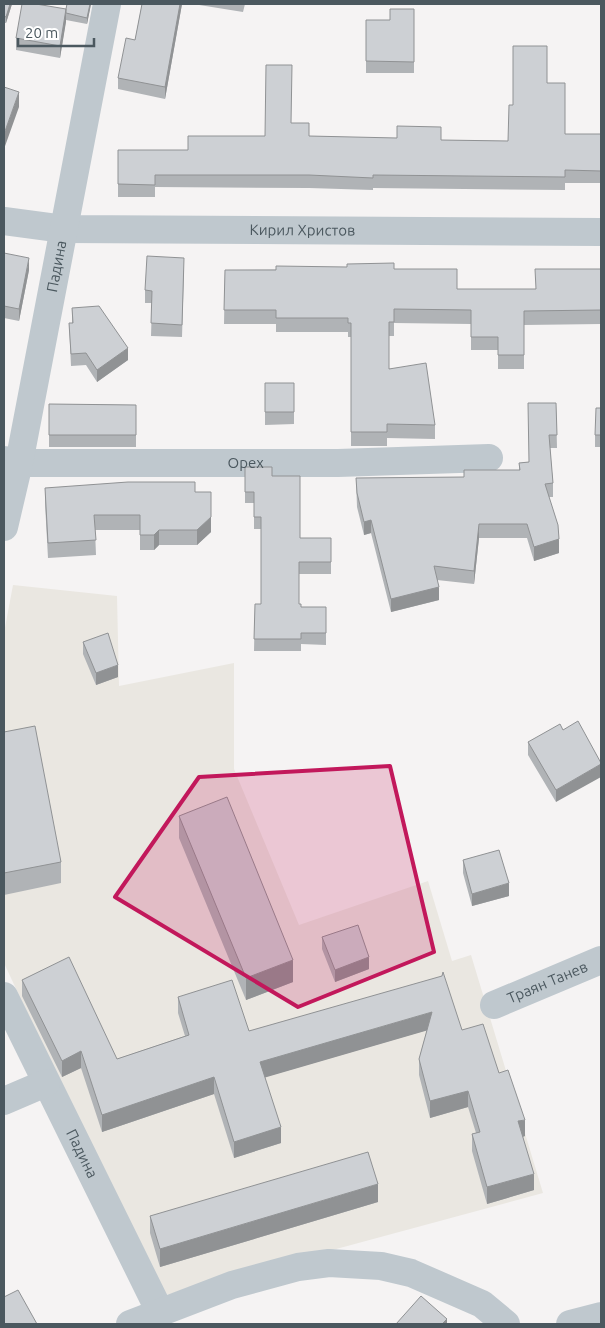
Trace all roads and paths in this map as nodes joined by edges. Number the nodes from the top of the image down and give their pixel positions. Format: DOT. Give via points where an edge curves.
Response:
graph roads {
  1 [pos="107,4"];
  2 [pos="4,221"];
  3 [pos="64,229"];
  4 [pos="601,232"];
  5 [pos="489,458"];
  6 [pos="11,462"];
  7 [pos="4,527"];
  8 [pos="601,960"];
  9 [pos="4,996"];
  10 [pos="494,1005"];
  11 [pos="46,1083"];
  12 [pos="4,1101"];
  13 [pos="160,1312"];
  14 [pos="601,1316"];
  15 [pos="130,1324"];
  16 [pos="506,1324"];
  17 [pos="570,1324"];
  1 -- 3 [label="street, Падина"];
  2 -- 3 [label="street, Кирил Христов"];
  3 -- 4 [label="street, Кирил Христов"];
  3 -- 6 [label="street, Падина"];
  5 -- 6 [label="street, Орех" via="338,463"];
  6 -- 7 [label="street, Падина"];
  8 -- 10 [label="street, Траян Танев"];
  9 -- 11 [label="street, Падина"];
  11 -- 12 [label="street"];
  11 -- 13 [label="street, Падина"];
  13 -- 15 [label="street"];
  13 -- 16 [label="street" via="298,1266 329,1263 380,1266 411,1273 482,1304"];
  14 -- 17 [label="street"];
}
